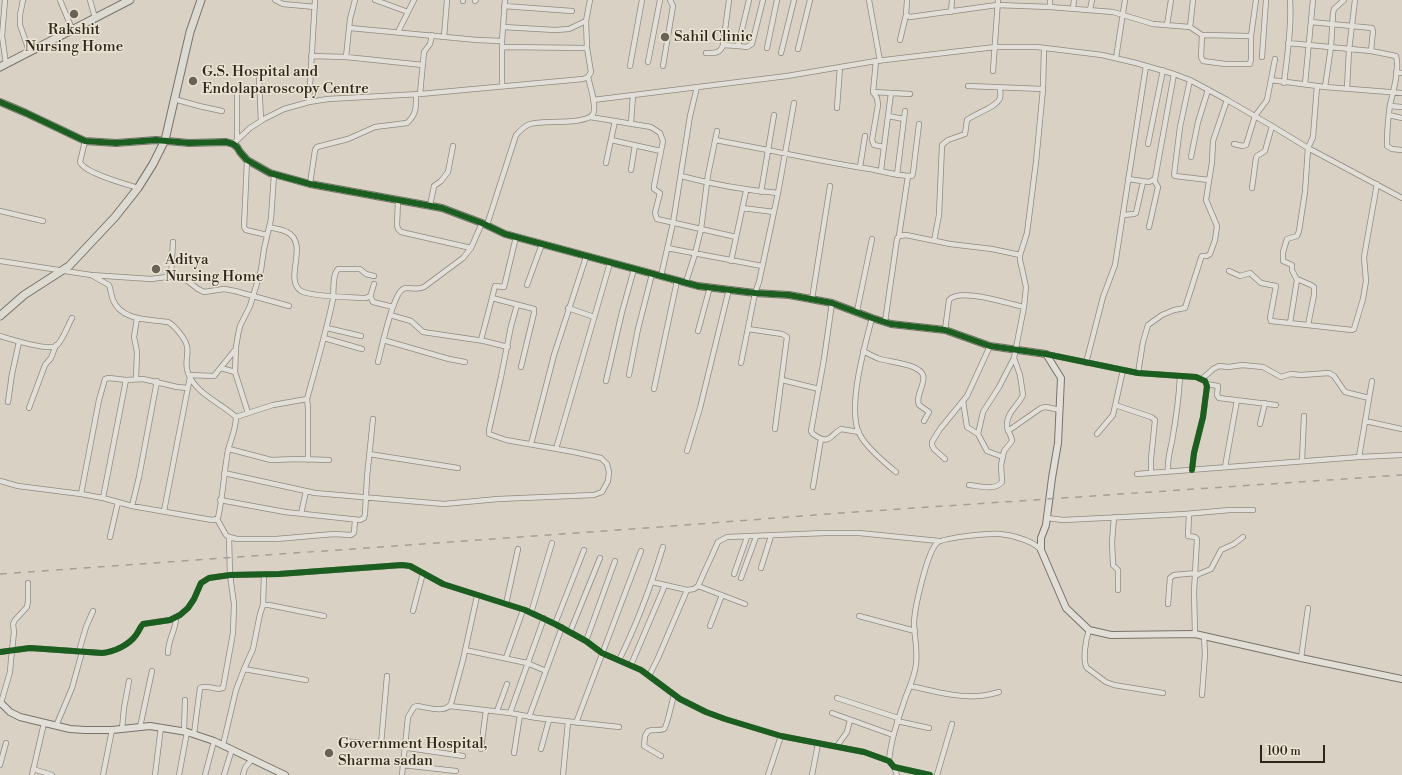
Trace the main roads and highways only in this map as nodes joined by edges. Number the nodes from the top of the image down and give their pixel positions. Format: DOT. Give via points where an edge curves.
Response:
graph roads {
  1 [pos="130,0"];
  2 [pos="201,0"];
  3 [pos="3,65"];
  4 [pos="0,316"];
  1 -- 3 [label="main road"];
  2 -- 4 [label="main road" via="190,32 165,140 138,188 69,266 24,295"];
}
